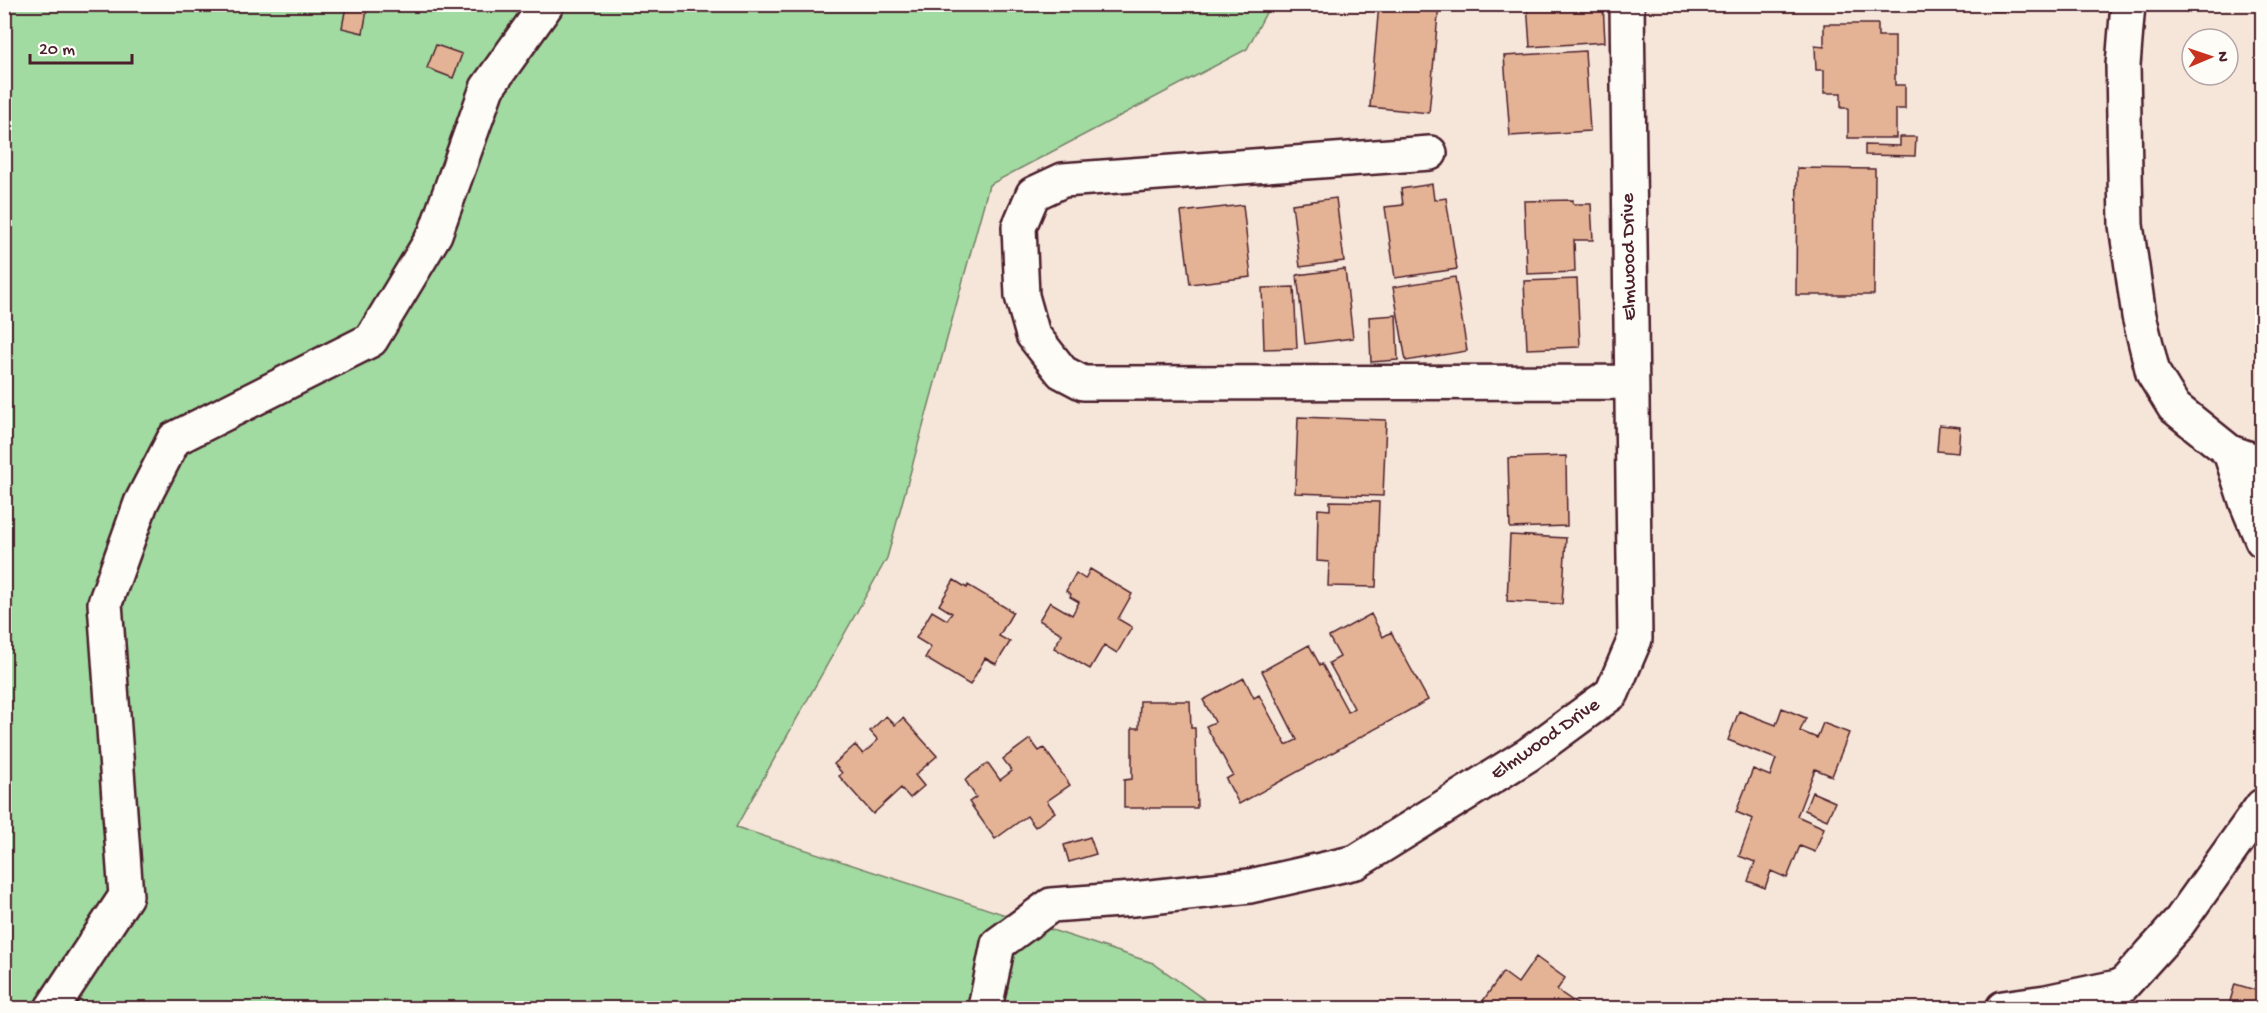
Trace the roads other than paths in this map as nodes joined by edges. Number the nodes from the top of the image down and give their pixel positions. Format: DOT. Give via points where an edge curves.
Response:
graph roads {
  1 [pos="547,4"];
  2 [pos="1627,4"];
  3 [pos="2128,4"];
  4 [pos="1430,153"];
  5 [pos="1631,382"];
  6 [pos="2230,452"];
  7 [pos="2262,463"];
  8 [pos="2262,540"];
  9 [pos="2262,806"];
  10 [pos="52,1008"];
  11 [pos="984,1008"];
  12 [pos="2003,1008"];
  1 -- 10 [label="street" via="487,88 435,234 370,340 174,439 141,503 105,603 126,896"];
  2 -- 5 [label="street, Elmwood Drive"];
  3 -- 6 [label="street" via="2123,64 2126,225 2139,316 2153,373 2174,407"];
  4 -- 5 [label="street" via="1063,180 1043,189 1033,194 1019,227 1022,296 1033,335 1062,372 1083,383"];
  5 -- 11 [label="street, Elmwood Drive" via="1635,639 1612,693 1529,754 1356,862 1250,886 1051,904 998,944"];
  6 -- 7 [label="street"];
  6 -- 8 [label="street"];
  9 -- 12 [label="street" via="2178,924 2122,986"];
}
